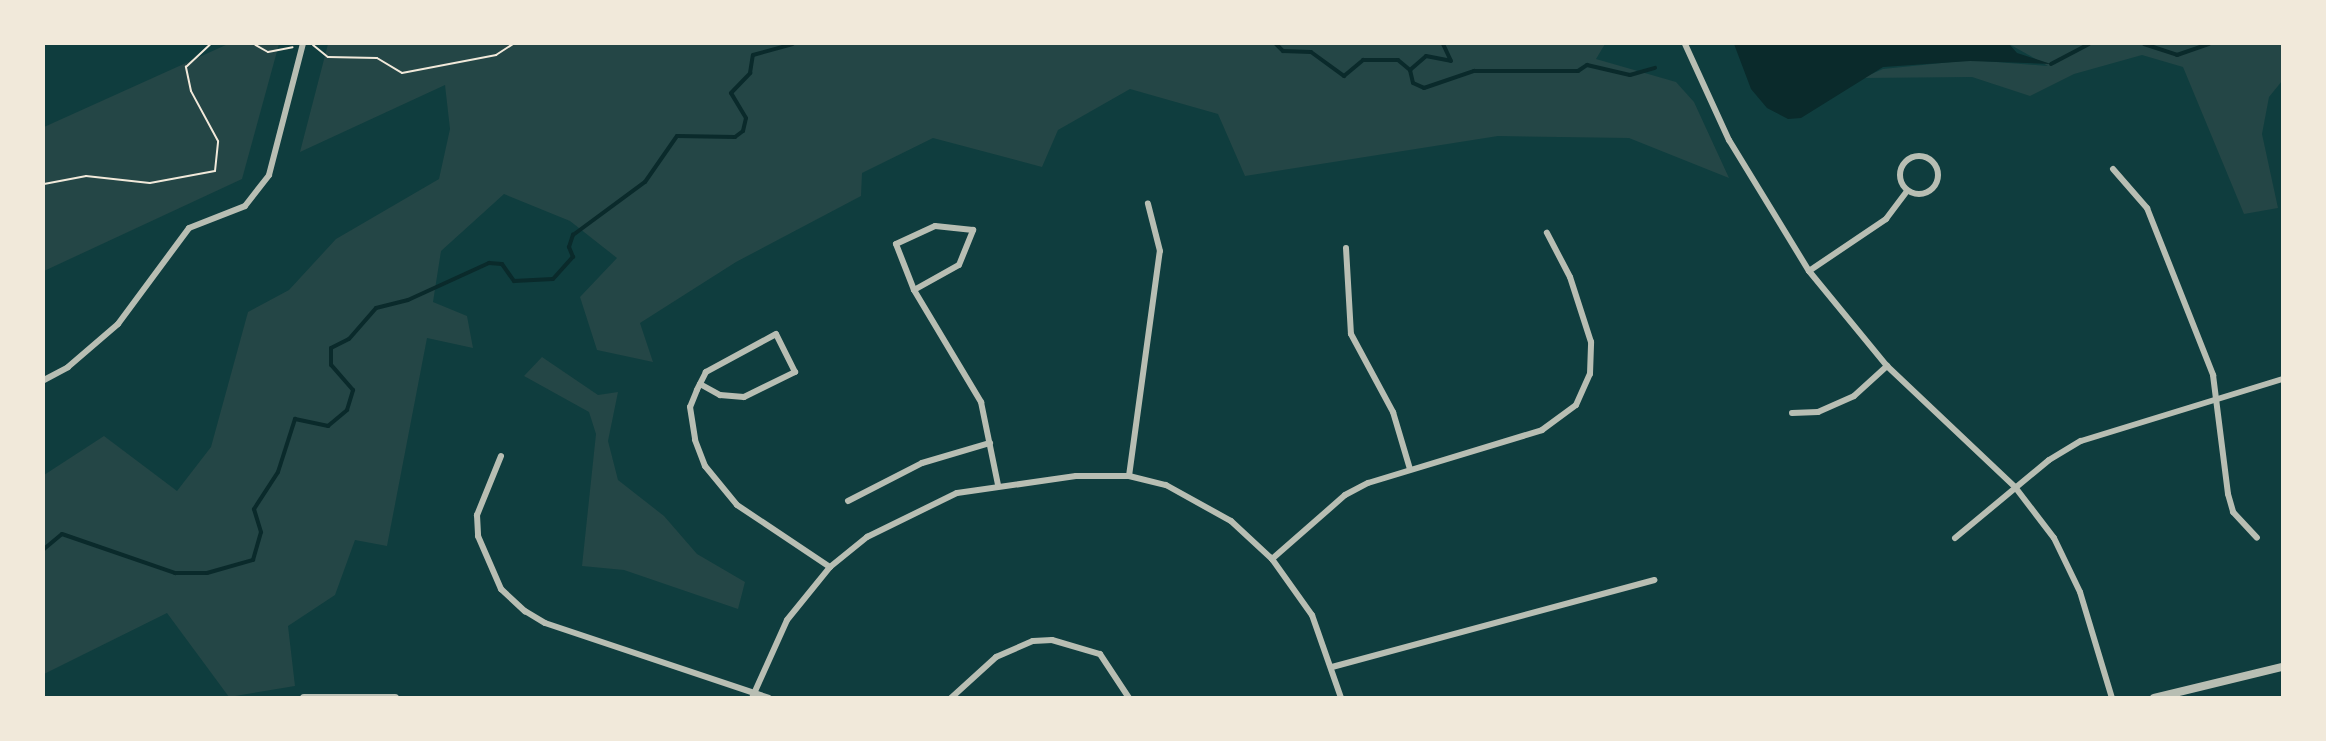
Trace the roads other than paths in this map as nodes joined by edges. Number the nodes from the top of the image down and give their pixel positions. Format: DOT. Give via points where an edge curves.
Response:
graph roads {
  1 [pos="1685,44"];
  2 [pos="302,45"];
  3 [pos="2113,169"];
  4 [pos="1907,191"];
  5 [pos="1148,204"];
  6 [pos="1547,234"];
  7 [pos="1346,248"];
  8 [pos="1809,271"];
  9 [pos="914,290"];
  10 [pos="1887,366"];
  11 [pos="2283,379"];
  12 [pos="44,380"];
  13 [pos="700,384"];
  14 [pos="2217,398"];
  15 [pos="1792,413"];
  16 [pos="990,443"];
  17 [pos="501,456"];
  18 [pos="1410,470"];
  19 [pos="1129,476"];
  20 [pos="998,485"];
  21 [pos="2015,487"];
  22 [pos="848,501"];
  23 [pos="1955,538"];
  24 [pos="2257,538"];
  25 [pos="1272,559"];
  26 [pos="830,567"];
  27 [pos="1654,580"];
  28 [pos="1332,667"];
  29 [pos="2283,667"];
  30 [pos="753,695"];
  31 [pos="343,696"];
  32 [pos="304,698"];
  33 [pos="395,698"];
  34 [pos="768,698"];
  35 [pos="951,698"];
  36 [pos="1129,698"];
  37 [pos="1341,698"];
  38 [pos="2112,698"];
  39 [pos="2154,698"];
  1 -- 8 [label="street" via="1729,140"];
  2 -- 12 [label="street" via="269,175 245,206 189,228 118,324 68,367"];
  3 -- 14 [label="street" via="2147,208"];
  4 -- 4 [label="street" via="1919,195 1935,186 1937,168 1928,158 1916,156 1904,162 1899,174"];
  4 -- 8 [label="street" via="1886,219"];
  5 -- 19 [label="street" via="1160,251"];
  6 -- 18 [label="street" via="1570,277 1591,342 1590,374 1576,405 1542,430"];
  7 -- 18 [label="street" via="1351,334 1393,412"];
  8 -- 10 [label="street"];
  9 -- 9 [label="street" via="896,244 935,226 973,230 959,265"];
  9 -- 16 [label="street" via="940,338 965,368"];
  10 -- 15 [label="street" via="1854,396 1818,412"];
  10 -- 21 [label="street"];
  11 -- 14 [label="street"];
  13 -- 13 [label="street" via="706,372 776,334 795,372 744,398 720,395"];
  13 -- 26 [label="street" via="690,407 695,440 710,473 736,505"];
  14 -- 21 [label="street" via="2081,441"];
  14 -- 24 [label="street" via="2233,512"];
  16 -- 20 [label="street"];
  16 -- 22 [label="street" via="922,463"];
  17 -- 30 [label="street" via="477,515 478,536 488,567 517,604 545,623"];
  18 -- 25 [label="street" via="1345,495"];
  19 -- 20 [label="street"];
  19 -- 25 [label="street" via="1207,504"];
  20 -- 26 [label="street" via="911,511"];
  21 -- 23 [label="street"];
  21 -- 38 [label="street" via="2067,561"];
  25 -- 28 [label="street" via="1312,615"];
  26 -- 30 [label="street" via="787,620"];
  27 -- 28 [label="street"];
  28 -- 37 [label="street"];
  29 -- 39 [label="street"];
  30 -- 34 [label="street"];
  31 -- 32 [label="street"];
  31 -- 33 [label="street"];
  35 -- 36 [label="street" via="996,657 1033,641 1052,640 1100,654"];
}
